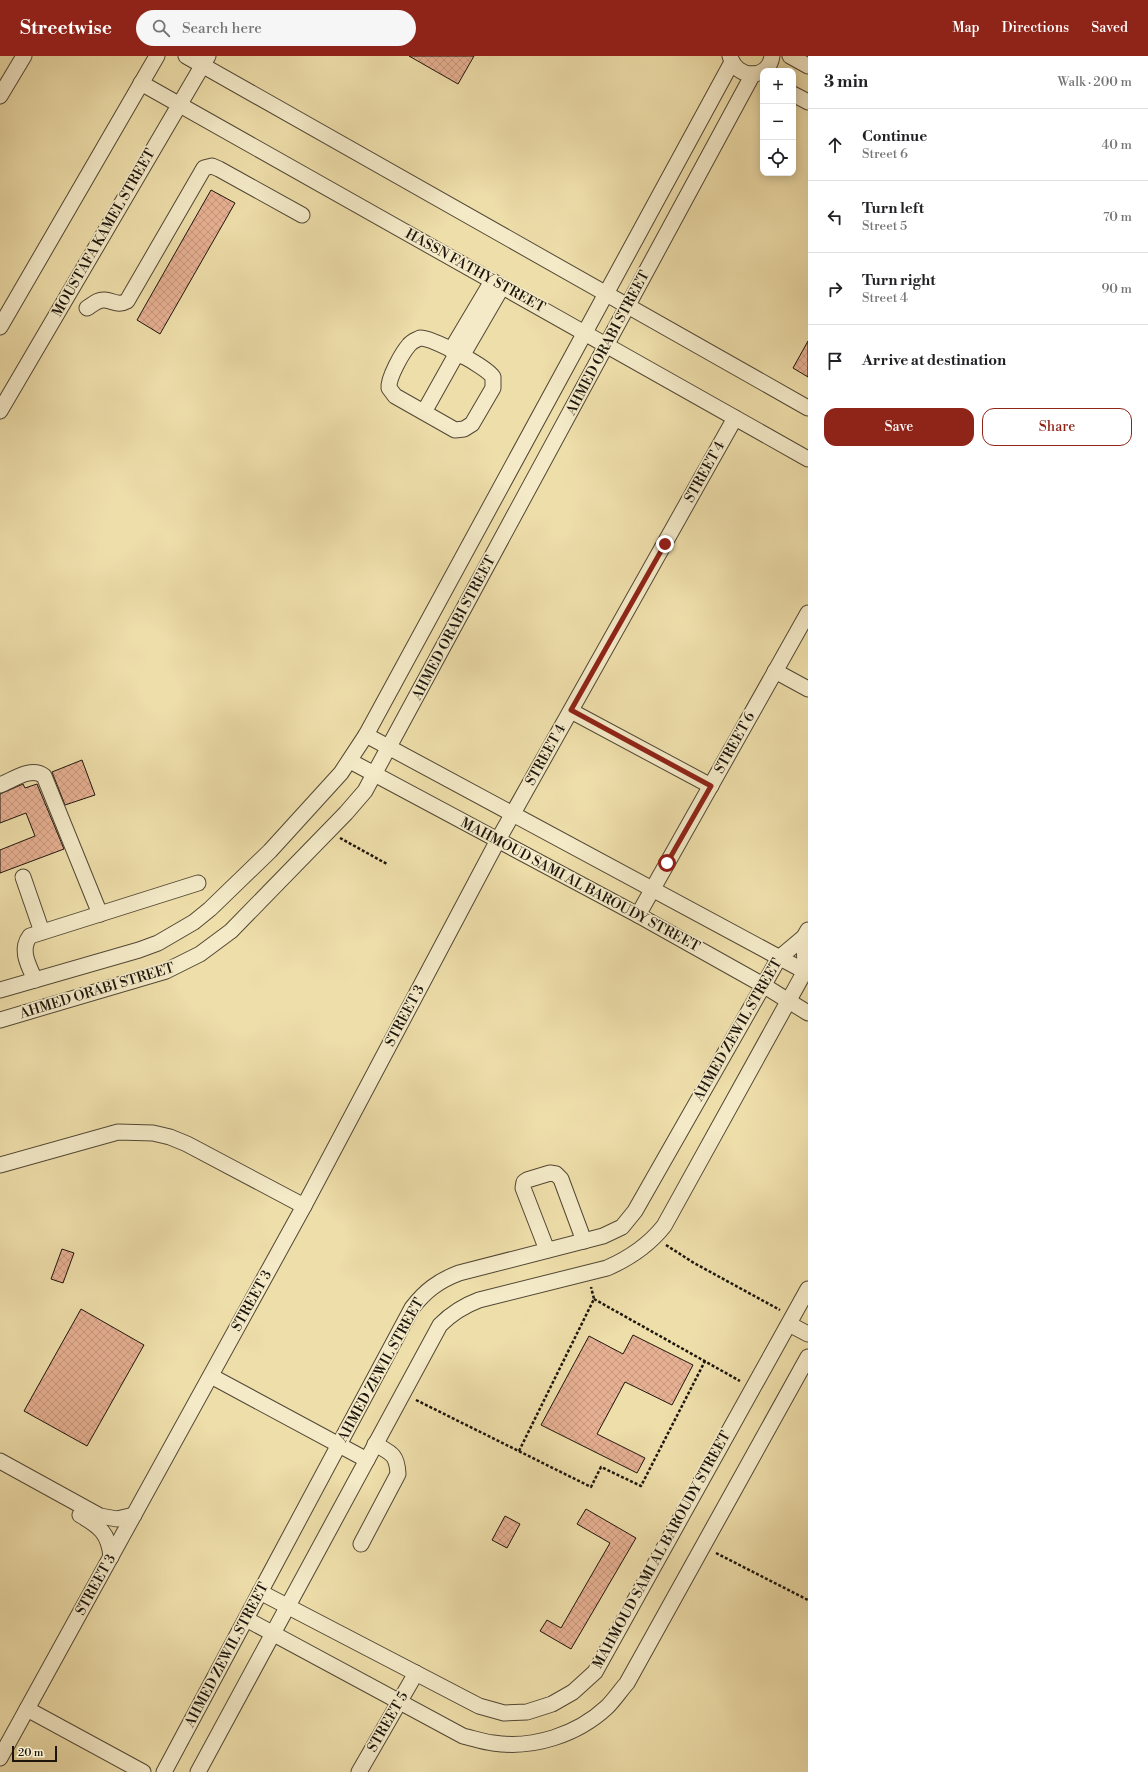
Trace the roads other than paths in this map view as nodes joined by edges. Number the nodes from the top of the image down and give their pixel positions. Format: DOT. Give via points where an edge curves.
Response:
graph roads {
  1 [pos="24,56"];
  2 [pos="157,56"];
  3 [pos="186,56"];
  4 [pos="772,56"];
  5 [pos="790,56"];
  6 [pos="731,58"];
  7 [pos="206,61"];
  8 [pos="808,66"];
  9 [pos="758,75"];
  10 [pos="141,83"];
  11 [pos="0,96"];
  12 [pos="796,96"];
  13 [pos="808,102"];
  14 [pos="180,104"];
  15 [pos="302,215"];
  16 [pos="497,284"];
  17 [pos="605,293"];
  18 [pos="628,307"];
  19 [pos="87,308"];
  20 [pos="0,326"];
  21 [pos="584,333"];
  22 [pos="607,346"];
  23 [pos="457,353"];
  24 [pos="808,408"];
  25 [pos="0,411"];
  26 [pos="424,412"];
  27 [pos="735,418"];
  28 [pos="808,459"];
  29 [pos="808,613"];
  30 [pos="775,671"];
  31 [pos="808,689"];
  32 [pos="571,710"];
  33 [pos="366,735"];
  34 [pos="389,748"];
  35 [pos="350,761"];
  36 [pos="375,775"];
  37 [pos="0,785"];
  38 [pos="711,786"];
  39 [pos="513,814"];
  40 [pos="498,840"];
  41 [pos="23,878"];
  42 [pos="198,882"];
  43 [pos="653,889"];
  44 [pos="100,914"];
  45 [pos="638,915"];
  46 [pos="42,932"];
  47 [pos="806,933"];
  48 [pos="779,958"];
  49 [pos="807,972"];
  50 [pos="35,980"];
  51 [pos="763,986"];
  52 [pos="0,990"];
  53 [pos="789,1001"];
  54 [pos="808,1013"];
  55 [pos="0,1020"];
  56 [pos="0,1165"];
  57 [pos="304,1206"];
  58 [pos="584,1241"];
  59 [pos="547,1250"];
  60 [pos="806,1297"];
  61 [pos="791,1320"];
  62 [pos="808,1334"];
  63 [pos="808,1357"];
  64 [pos="211,1376"];
  65 [pos="375,1444"];
  66 [pos="339,1445"];
  67 [pos="366,1460"];
  68 [pos="0,1461"];
  69 [pos="0,1472"];
  70 [pos="134,1514"];
  71 [pos="361,1544"];
  72 [pos="111,1557"];
  73 [pos="260,1592"];
  74 [pos="288,1606"];
  75 [pos="246,1619"];
  76 [pos="273,1633"];
  77 [pos="416,1673"];
  78 [pos="399,1702"];
  79 [pos="27,1709"];
  80 [pos="0,1758"];
  81 [pos="143,1772"];
  82 [pos="164,1772"];
  83 [pos="198,1772"];
  84 [pos="359,1772"];
  1 -- 11 [label="street"];
  2 -- 10 [label="street"];
  3 -- 7 [label="street"];
  4 -- 9 [label="street, AHMED ORABI STREET" via="769,65"];
  5 -- 8 [label="street"];
  6 -- 9 [label="street" via="741,72"];
  6 -- 17 [label="street, AHMED ORABI STREET"];
  7 -- 14 [label="street, MOUSTAFA KAMEL STREET"];
  7 -- 17 [label="street"];
  9 -- 18 [label="street, AHMED ORABI STREET"];
  10 -- 14 [label="street, HASSN FATHY STREET"];
  10 -- 20 [label="street"];
  12 -- 13 [label="street"];
  14 -- 16 [label="street, HASSN FATHY STREET"];
  14 -- 25 [label="street, MOUSTAFA KAMEL STREET"];
  15 -- 19 [label="street" via="219,169 212,166 204,168 127,301 117,304 105,300"];
  16 -- 21 [label="street, HASSN FATHY STREET"];
  16 -- 23 [label="street"];
  17 -- 18 [label="street"];
  17 -- 21 [label="street, AHMED ORABI STREET"];
  18 -- 22 [label="street, AHMED ORABI STREET"];
  18 -- 24 [label="street"];
  21 -- 22 [label="street, HASSN FATHY STREET"];
  21 -- 33 [label="street, AHMED ORABI STREET"];
  22 -- 27 [label="street, HASSN FATHY STREET"];
  22 -- 34 [label="street, AHMED ORABI STREET"];
  23 -- 26 [label="street"];
  23 -- 26 [label="street" via="426,338 414,340 390,378 388,388 391,393"];
  23 -- 26 [label="street" via="486,370 493,377 493,388 472,424 464,429 456,430"];
  27 -- 28 [label="street, HASSN FATHY STREET"];
  27 -- 32 [label="street, STREET 4"];
  29 -- 30 [label="street, STREET 6"];
  30 -- 31 [label="street"];
  30 -- 38 [label="street, STREET 6"];
  32 -- 38 [label="street"];
  32 -- 39 [label="street, STREET 4"];
  33 -- 34 [label="street"];
  33 -- 35 [label="street, AHMED ORABI STREET"];
  34 -- 36 [label="street, AHMED ORABI STREET"];
  34 -- 39 [label="street"];
  35 -- 36 [label="street, MAHMOUD SAMI AL BAROUDY STREET"];
  35 -- 50 [label="street, AHMED ORABI STREET" via="270,851 194,922 158,943 139,950"];
  36 -- 40 [label="street, MAHMOUD SAMI AL BAROUDY STREET"];
  36 -- 55 [label="street, AHMED ORABI STREET" via="328,832 231,931 200,954 166,971"];
  37 -- 44 [label="street" via="32,772 44,776"];
  38 -- 43 [label="street, STREET 6"];
  39 -- 40 [label="street, STREET 4"];
  39 -- 43 [label="street"];
  40 -- 45 [label="street, MAHMOUD SAMI AL BAROUDY STREET"];
  40 -- 57 [label="street, STREET 3"];
  41 -- 46 [label="street"];
  42 -- 44 [label="street"];
  43 -- 45 [label="street, STREET 6"];
  43 -- 48 [label="street"];
  44 -- 46 [label="street"];
  45 -- 51 [label="street, MAHMOUD SAMI AL BAROUDY STREET"];
  46 -- 50 [label="street" via="30,936 24,948"];
  47 -- 48 [label="street, AHMED ZEWIL STREET"];
  47 -- 49 [label="street, AHMED ZEWIL STREET"];
  48 -- 49 [label="street"];
  48 -- 51 [label="street, AHMED ZEWIL STREET"];
  49 -- 53 [label="street, AHMED ZEWIL STREET"];
  50 -- 52 [label="street, AHMED ORABI STREET"];
  51 -- 53 [label="street, MAHMOUD SAMI AL BAROUDY STREET"];
  51 -- 58 [label="street, AHMED ZEWIL STREET" via="629,1219 613,1232"];
  53 -- 54 [label="street, MAHMOUD SAMI AL BAROUDY STREET"];
  53 -- 65 [label="street, AHMED ZEWIL STREET" via="655,1238 640,1251 607,1268 479,1300 451,1314 440,1325"];
  56 -- 57 [label="street" via="118,1132 153,1133 187,1144"];
  57 -- 64 [label="street, STREET 3"];
  58 -- 59 [label="street, AHMED ZEWIL STREET"];
  58 -- 59 [label="street" via="561,1179 550,1173 527,1180 523,1188"];
  59 -- 66 [label="street, AHMED ZEWIL STREET" via="444,1278 421,1296 412,1308"];
  60 -- 61 [label="street, MAHMOUD SAMI AL BAROUDY STREET"];
  61 -- 62 [label="street"];
  61 -- 77 [label="street, MAHMOUD SAMI AL BAROUDY STREET" via="595,1672 573,1692 552,1704 527,1712 504,1713 479,1706"];
  63 -- 78 [label="street" via="627,1683 607,1707 582,1725 554,1738 524,1744 493,1743 462,1736"];
  64 -- 66 [label="street"];
  64 -- 70 [label="street, STREET 3"];
  65 -- 67 [label="street, AHMED ZEWIL STREET"];
  65 -- 71 [label="street" via="394,1455 398,1474"];
  66 -- 67 [label="street"];
  66 -- 73 [label="street, AHMED ZEWIL STREET"];
  67 -- 74 [label="street, AHMED ZEWIL STREET"];
  68 -- 70 [label="street" via="100,1516 117,1519"];
  69 -- 72 [label="street" via="102,1530 107,1538"];
  70 -- 72 [label="street, STREET 3"];
  72 -- 79 [label="street, STREET 3"];
  73 -- 74 [label="street, MAHMOUD SAMI AL BAROUDY STREET"];
  73 -- 75 [label="street, AHMED ZEWIL STREET"];
  74 -- 76 [label="street, AHMED ZEWIL STREET"];
  74 -- 77 [label="street, MAHMOUD SAMI AL BAROUDY STREET"];
  75 -- 76 [label="street"];
  75 -- 82 [label="street, AHMED ZEWIL STREET"];
  76 -- 78 [label="street"];
  76 -- 83 [label="street, AHMED ZEWIL STREET"];
  77 -- 78 [label="street, STREET 5"];
  78 -- 84 [label="street, STREET 5"];
  79 -- 80 [label="street, STREET 3"];
  79 -- 81 [label="street"];
}
